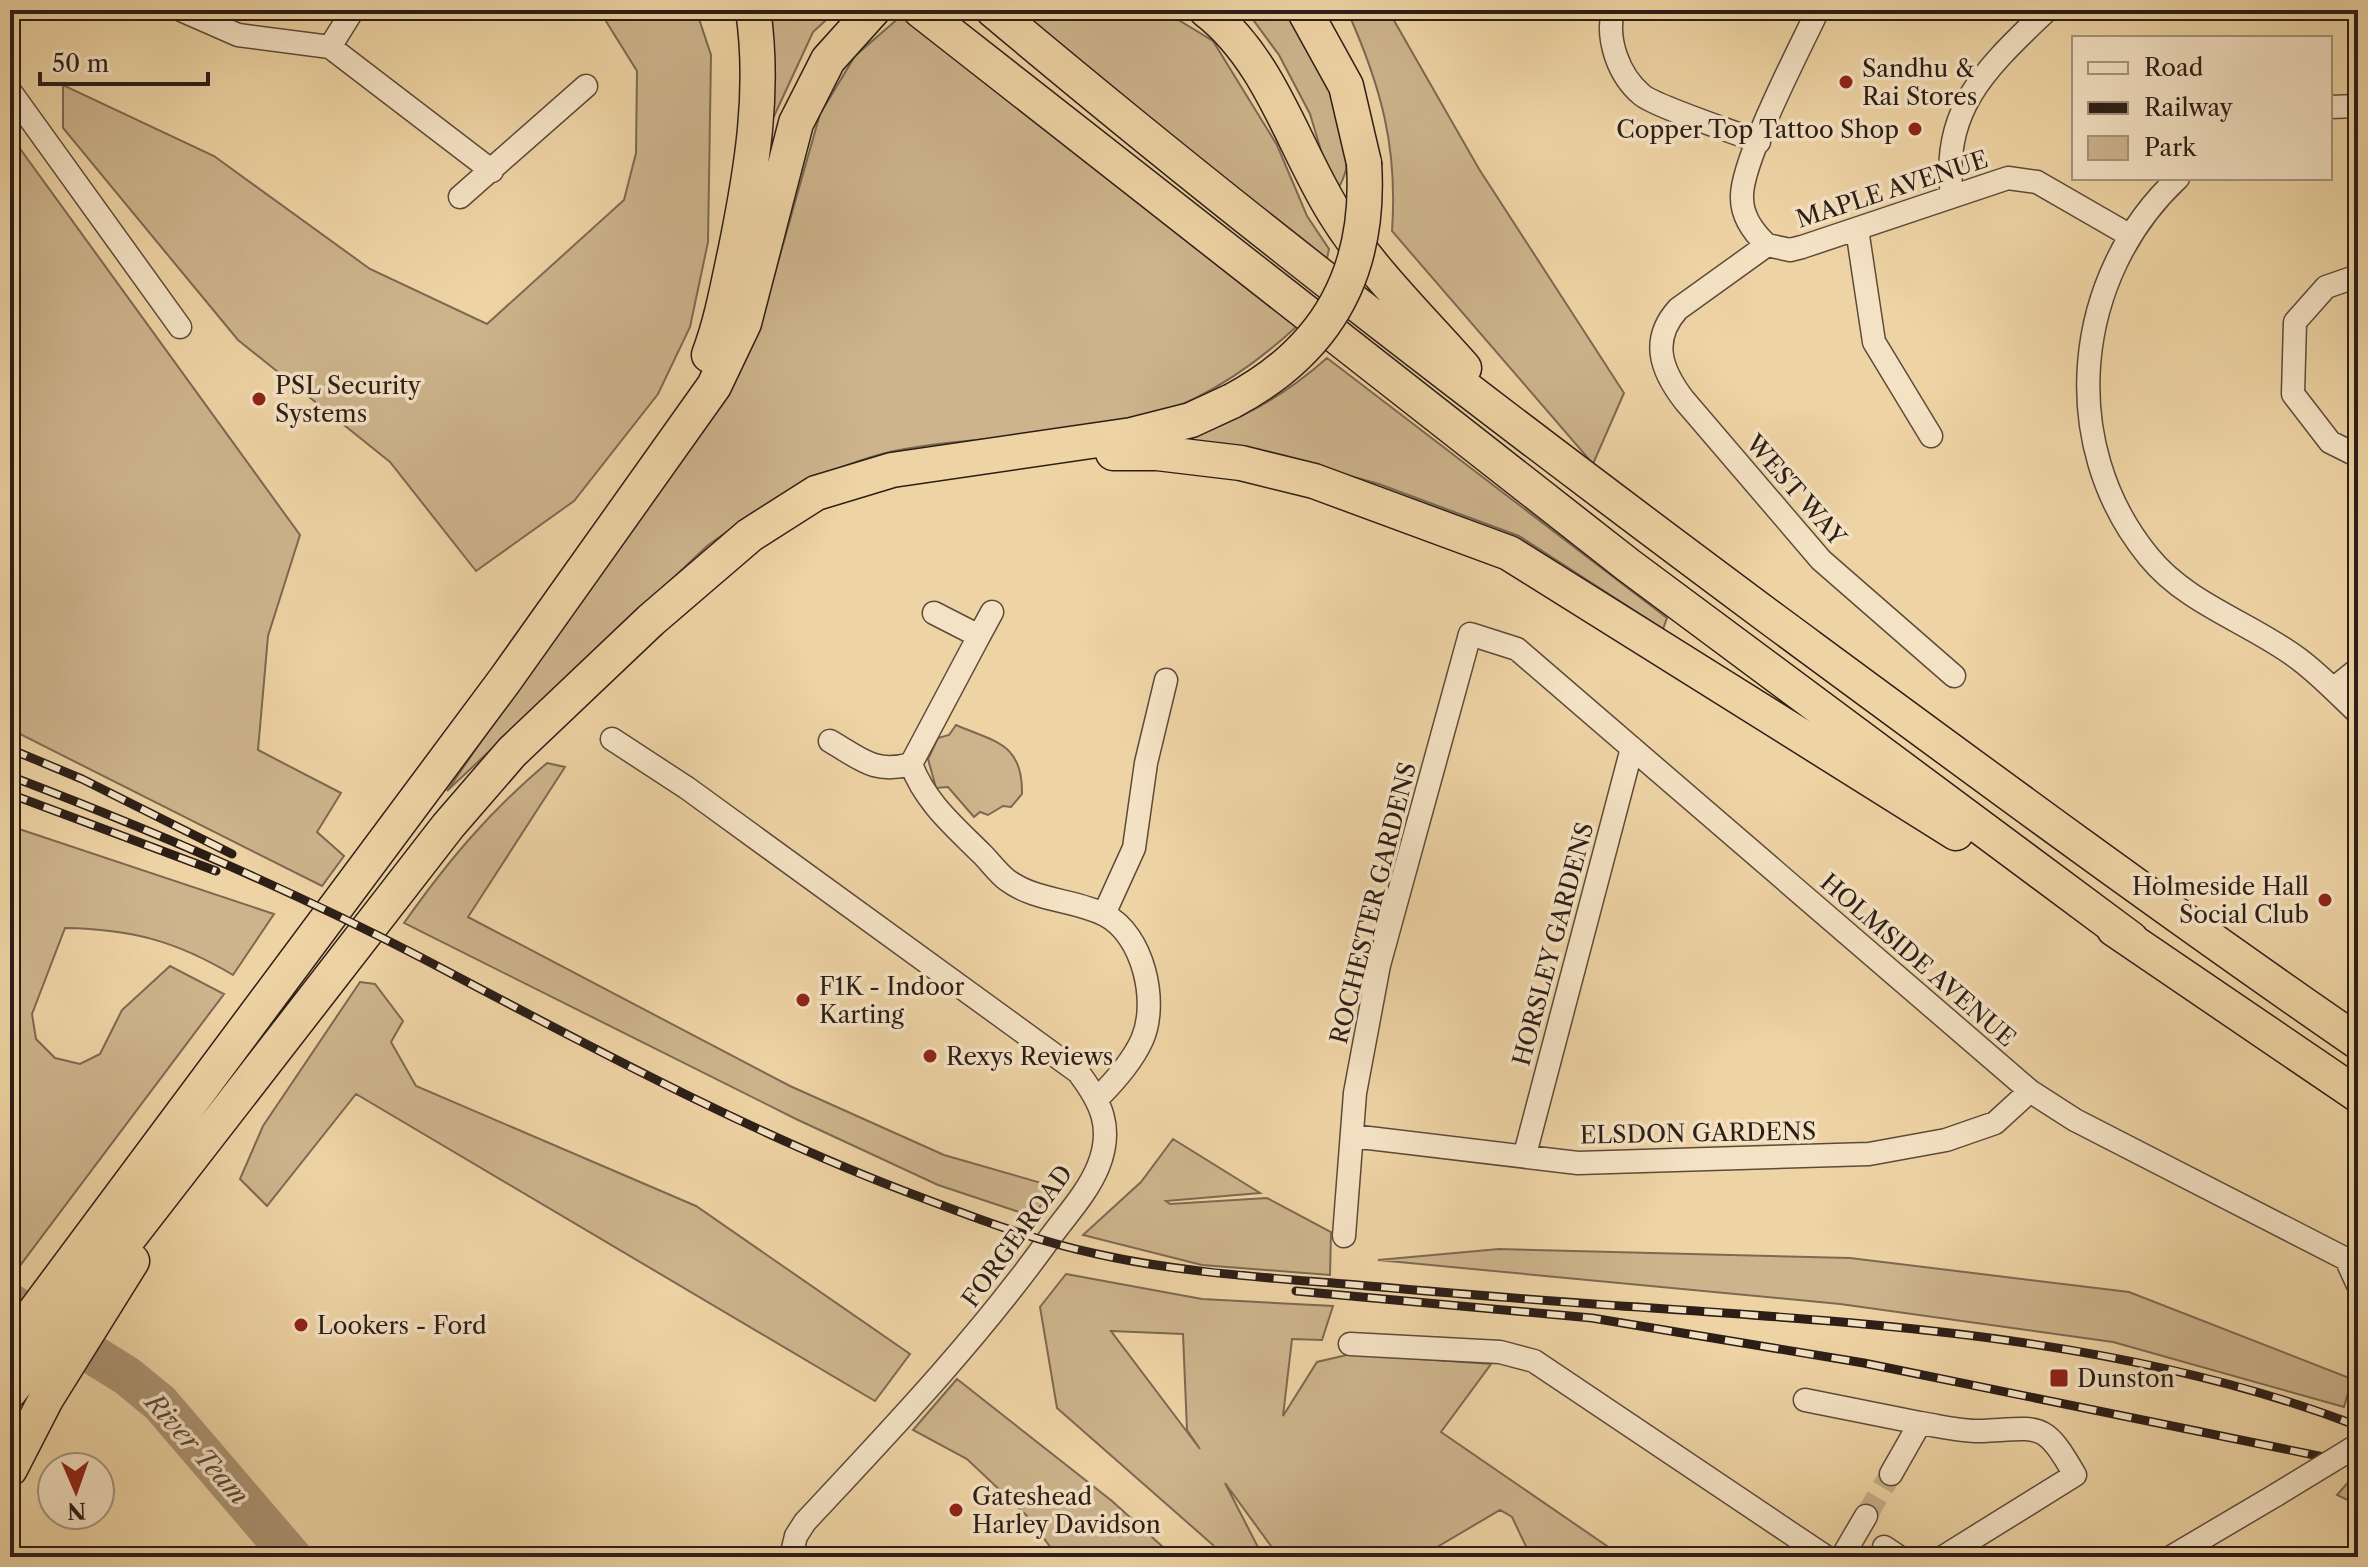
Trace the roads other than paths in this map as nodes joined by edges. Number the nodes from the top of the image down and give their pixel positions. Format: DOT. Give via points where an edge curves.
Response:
graph roads {
  1 [pos="181,10"];
  2 [pos="353,10"];
  3 [pos="753,10"];
  4 [pos="873,10"];
  5 [pos="920,10"];
  6 [pos="993,10"];
  7 [pos="1206,10"];
  8 [pos="1304,10"];
  9 [pos="1613,10"];
  10 [pos="1818,10"];
  11 [pos="2047,10"];
  12 [pos="330,47"];
  13 [pos="586,86"];
  14 [pos="10,91"];
  15 [pos="2358,106"];
  16 [pos="2332,107"];
  17 [pos="1759,142"];
  18 [pos="492,171"];
  19 [pos="2176,180"];
  20 [pos="1952,196"];
  21 [pos="460,197"];
  22 [pos="1857,229"];
  23 [pos="2129,235"];
  24 [pos="1767,245"];
  25 [pos="2358,276"];
  26 [pos="180,327"];
  27 [pos="682,427"];
  28 [pos="1522,433"];
  29 [pos="1931,436"];
  30 [pos="1032,452"];
  31 [pos="2358,456"];
  32 [pos="992,612"];
  33 [pos="934,613"];
  34 [pos="1470,634"];
  35 [pos="979,636"];
  36 [pos="2358,669"];
  37 [pos="1954,676"];
  38 [pos="1166,680"];
  39 [pos="2333,689"];
  40 [pos="2358,713"];
  41 [pos="612,739"];
  42 [pos="830,741"];
  43 [pos="1632,748"];
  44 [pos="911,764"];
  45 [pos="1104,914"];
  46 [pos="2131,939"];
  47 [pos="2358,1042"];
  48 [pos="2030,1091"];
  49 [pos="2358,1095"];
  50 [pos="1098,1098"];
  51 [pos="1352,1136"];
  52 [pos="1525,1154"];
  53 [pos="1344,1236"];
  54 [pos="2358,1285"];
  55 [pos="73,1308"];
  56 [pos="1350,1344"];
  57 [pos="10,1345"];
  58 [pos="12,1388"];
  59 [pos="1805,1400"];
  60 [pos="1920,1423"];
  61 [pos="2358,1445"];
  62 [pos="10,1469"];
  63 [pos="1891,1474"];
  64 [pos="1866,1516"];
  65 [pos="791,1557"];
  66 [pos="1826,1557"];
  67 [pos="1842,1557"];
  68 [pos="1943,1557"];
  69 [pos="2171,1557"];
  1 -- 12 [label="street" via="238,35"];
  2 -- 12 [label="street"];
  3 -- 27 [label="highway" via="760,54 750,183 720,327"];
  4 -- 27 [label="highway" via="835,51 810,89 780,175 744,323 714,386"];
  5 -- 46 [label="highway" via="1628,565"];
  6 -- 28 [label="highway" via="1148,140"];
  7 -- 28 [label="highway" via="1239,43 1364,256"];
  8 -- 30 [label="highway, bridge" via="1346,86 1364,163 1364,228 1345,289 1329,318 1302,351 1261,386 1191,420"];
  9 -- 17 [label="street" via="1614,55 1642,95"];
  10 -- 17 [label="street"];
  11 -- 20 [label="street" via="1975,83 1951,142"];
  12 -- 18 [label="street"];
  13 -- 18 [label="street"];
  14 -- 26 [label="street"];
  15 -- 16 [label="street"];
  17 -- 24 [label="street" via="1741,195 1748,223"];
  18 -- 21 [label="street"];
  19 -- 23 [label="street"];
  20 -- 22 [label="street, MAPLE AVENUE"];
  20 -- 23 [label="street, MAPLE AVENUE" via="2008,178 2037,182"];
  22 -- 24 [label="street, MAPLE AVENUE" via="1790,250"];
  22 -- 29 [label="street" via="1874,342"];
  23 -- 39 [label="street" via="2103,287 2089,343 2088,417 2118,508 2150,558 2190,593 2299,659"];
  24 -- 37 [label="street, WEST WAY" via="1666,321 1660,345 1664,372 1821,560"];
  25 -- 31 [label="street" via="2326,287 2295,322 2293,394 2330,442"];
  27 -- 55 [label="highway"];
  28 -- 47 [label="highway" via="2198,932"];
  30 -- 46 [label="highway" via="1157,453 1241,463 1314,481 1509,553"];
  30 -- 55 [label="highway" via="892,470 816,493 750,535 651,620 512,752 385,903"];
  32 -- 35 [label="street"];
  33 -- 35 [label="street"];
  34 -- 43 [label="street, HOLMSIDE AVENUE" via="1517,649"];
  34 -- 51 [label="street, ROCHESTER GARDENS" via="1379,965"];
  35 -- 44 [label="street"];
  36 -- 39 [label="street"];
  38 -- 45 [label="street" via="1146,763 1134,848"];
  39 -- 40 [label="street"];
  41 -- 50 [label="street" via="1078,1072"];
  42 -- 44 [label="street" via="887,771"];
  43 -- 48 [label="street, HOLMSIDE AVENUE"];
  43 -- 52 [label="street, HORSLEY GARDENS"];
  44 -- 45 [label="street" via="932,805 1007,880 1046,900"];
  45 -- 50 [label="street" via="1138,950 1147,975 1146,1015 1143,1037 1126,1067"];
  46 -- 49 [label="highway"];
  48 -- 52 [label="street, ELSDON GARDENS" via="1995,1123 1946,1140 1869,1154 1578,1163"];
  48 -- 54 [label="street, HOLMSIDE AVENUE" via="2075,1120 2346,1259"];
  50 -- 65 [label="street, FORGE ROAD" via="1104,1113 1103,1145 1098,1167 1081,1194 995,1315 805,1522"];
  51 -- 52 [label="street, ELSDON GARDENS"];
  51 -- 53 [label="street, ROCHESTER GARDENS"];
  55 -- 57 [label="highway"];
  55 -- 58 [label="highway"];
  55 -- 62 [label="highway" via="46,1399"];
  56 -- 66 [label="street" via="1500,1352 1534,1361"];
  59 -- 60 [label="street"];
  60 -- 63 [label="street"];
  60 -- 68 [label="street" via="1981,1431 2036,1429 2056,1442 2075,1475"];
  61 -- 69 [label="street, bridge"];
  64 -- 67 [label="street"];
}
